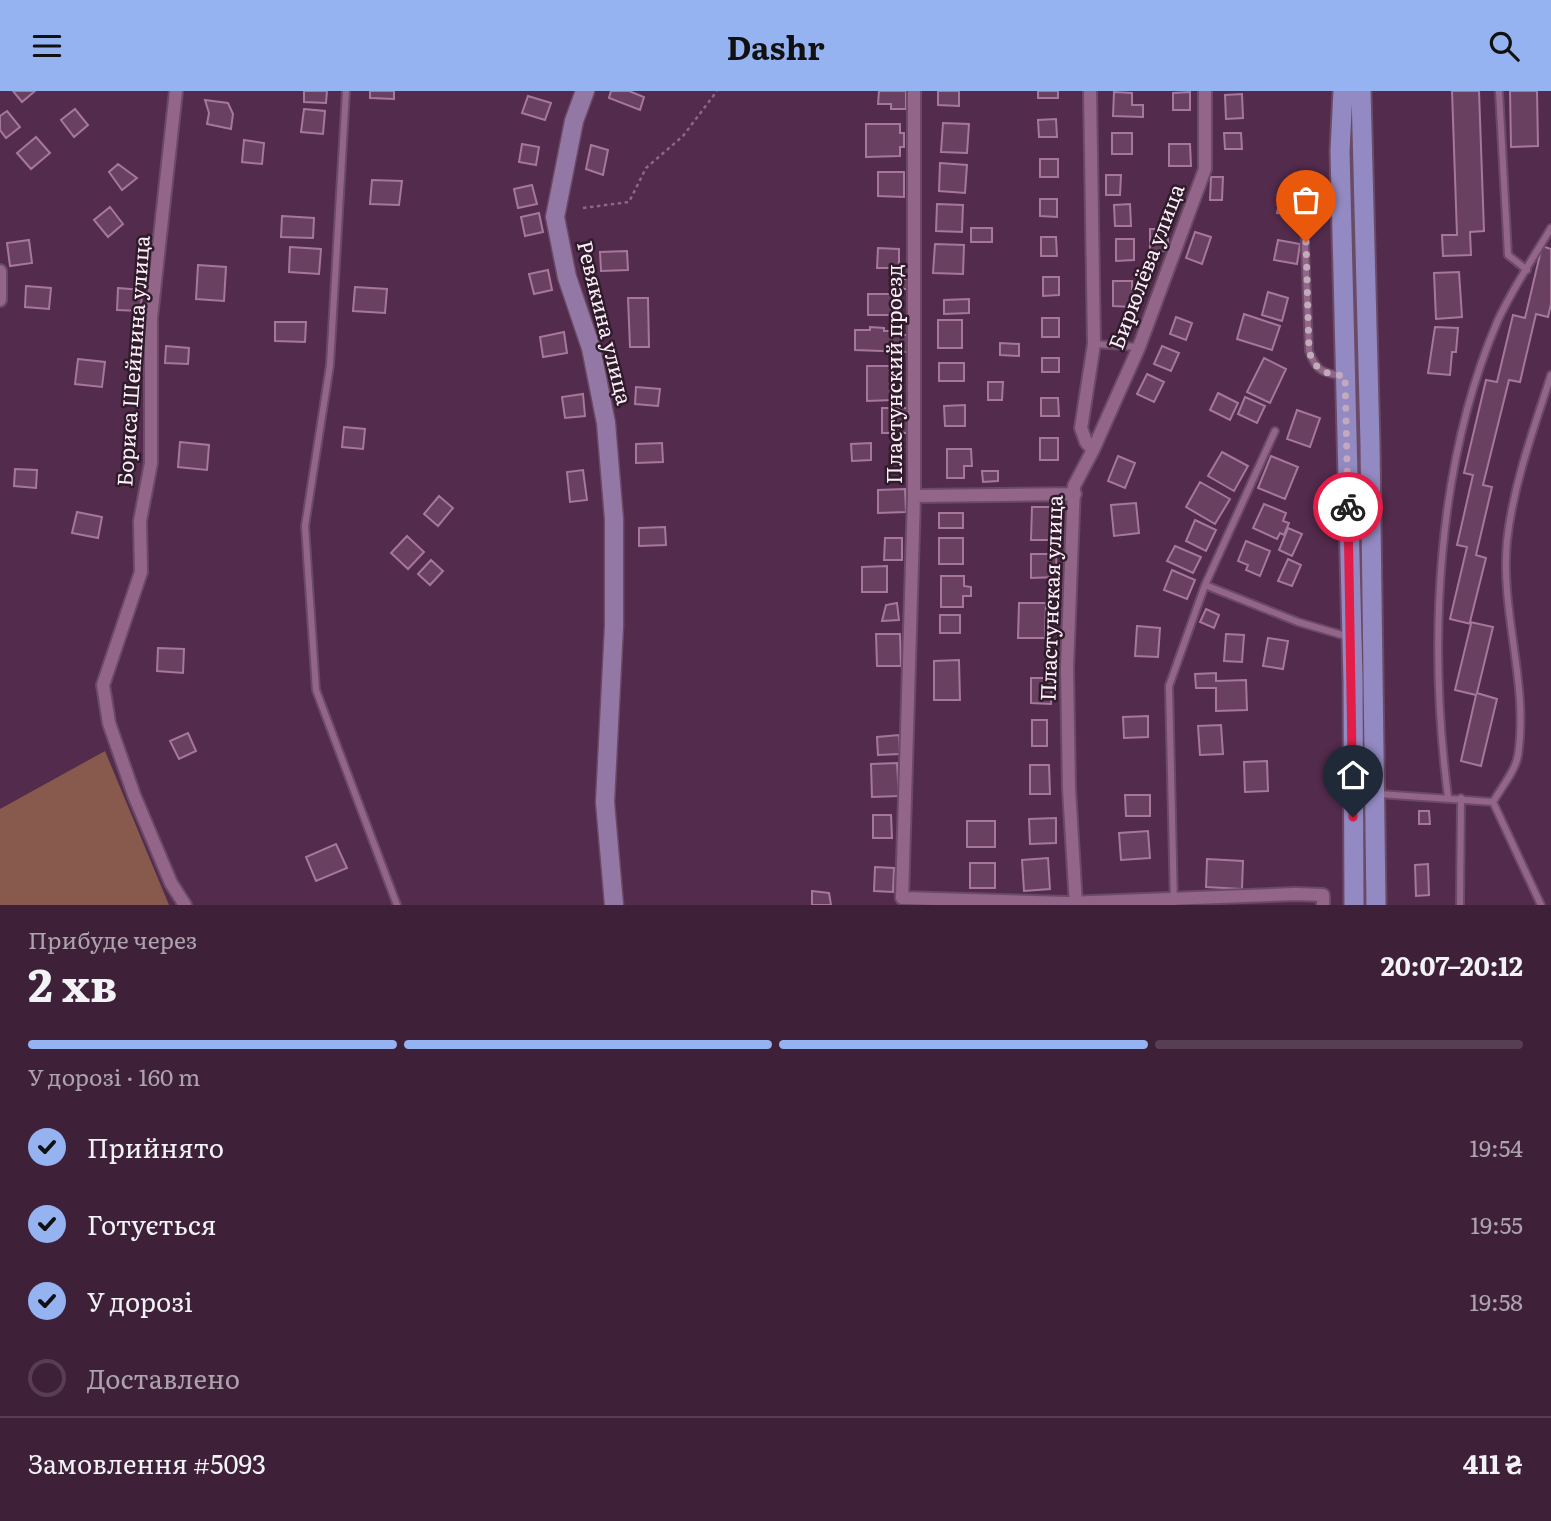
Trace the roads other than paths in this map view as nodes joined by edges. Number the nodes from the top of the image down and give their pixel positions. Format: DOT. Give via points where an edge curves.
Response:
graph roads {
  1 [pos="176,91"];
  2 [pos="346,91"];
  3 [pos="585,91"];
  4 [pos="914,91"];
  5 [pos="1090,91"];
  6 [pos="1205,91"];
  7 [pos="1343,91"];
  8 [pos="1361,91"];
  9 [pos="1499,91"];
  10 [pos="1303,193"];
  11 [pos="1551,228"];
  12 [pos="1527,270"];
  13 [pos="0,271"];
  14 [pos="0,300"];
  15 [pos="1094,344"];
  16 [pos="1139,347"];
  17 [pos="1551,375"];
  18 [pos="1345,376"];
  19 [pos="1275,431"];
  20 [pos="1093,450"];
  21 [pos="1075,494"];
  22 [pos="914,496"];
  23 [pos="1205,585"];
  24 [pos="1350,638"];
  25 [pos="1353,794"];
  26 [pos="1377,794"];
  27 [pos="1448,797"];
  28 [pos="1461,798"];
  29 [pos="1493,802"];
  30 [pos="1174,903"];
  31 [pos="1076,904"];
  32 [pos="185,905"];
  33 [pos="397,905"];
  34 [pos="614,905"];
  35 [pos="1323,905"];
  36 [pos="1354,905"];
  37 [pos="1376,905"];
  38 [pos="1460,905"];
  39 [pos="1541,905"];
  1 -- 32 [label="street, Бориса Шейнина улица" via="151,318 151,463 140,521 141,572 103,685 109,723 134,795"];
  2 -- 33 [label="lane" via="330,365 305,526 316,690"];
  3 -- 34 [label="main road, Ревякина улица" via="574,121 555,217 606,423 614,519 614,626 605,802"];
  4 -- 22 [label="street, Пластунский проезд"];
  5 -- 15 [label="street"];
  6 -- 16 [label="street, Бирюлёва улица" via="1205,169"];
  7 -- 18 [label="main road"];
  8 -- 26 [label="main road"];
  9 -- 12 [label="lane" via="1508,255"];
  10 -- 18 [label="lane" via="1309,351 1322,373"];
  11 -- 12 [label="lane"];
  12 -- 27 [label="lane" via="1499,319 1477,377 1448,501 1440,571 1441,744"];
  13 -- 14 [label="street"];
  15 -- 16 [label="lane"];
  15 -- 20 [label="street" via="1082,428"];
  16 -- 20 [label="street, Бирюлёва улица"];
  17 -- 29 [label="lane" via="1516,492 1507,541 1508,603 1520,712 1518,757"];
  18 -- 24 [label="main road"];
  19 -- 23 [label="lane"];
  20 -- 21 [label="street, Пластунская улица" via="1074,486"];
  21 -- 22 [label="street, Пластунский проезд"];
  21 -- 31 [label="street, Пластунская улица" via="1067,668"];
  22 -- 31 [label="street" via="902,898"];
  23 -- 24 [label="lane"];
  23 -- 30 [label="lane" via="1169,686"];
  24 -- 25 [label="main road"];
  25 -- 26 [label="main road"];
  25 -- 36 [label="main road"];
  26 -- 27 [label="lane"];
  26 -- 37 [label="main road"];
  27 -- 28 [label="lane"];
  28 -- 29 [label="lane"];
  28 -- 38 [label="lane"];
  29 -- 39 [label="lane"];
  30 -- 31 [label="street"];
  30 -- 35 [label="street" via="1323,895"];
}
